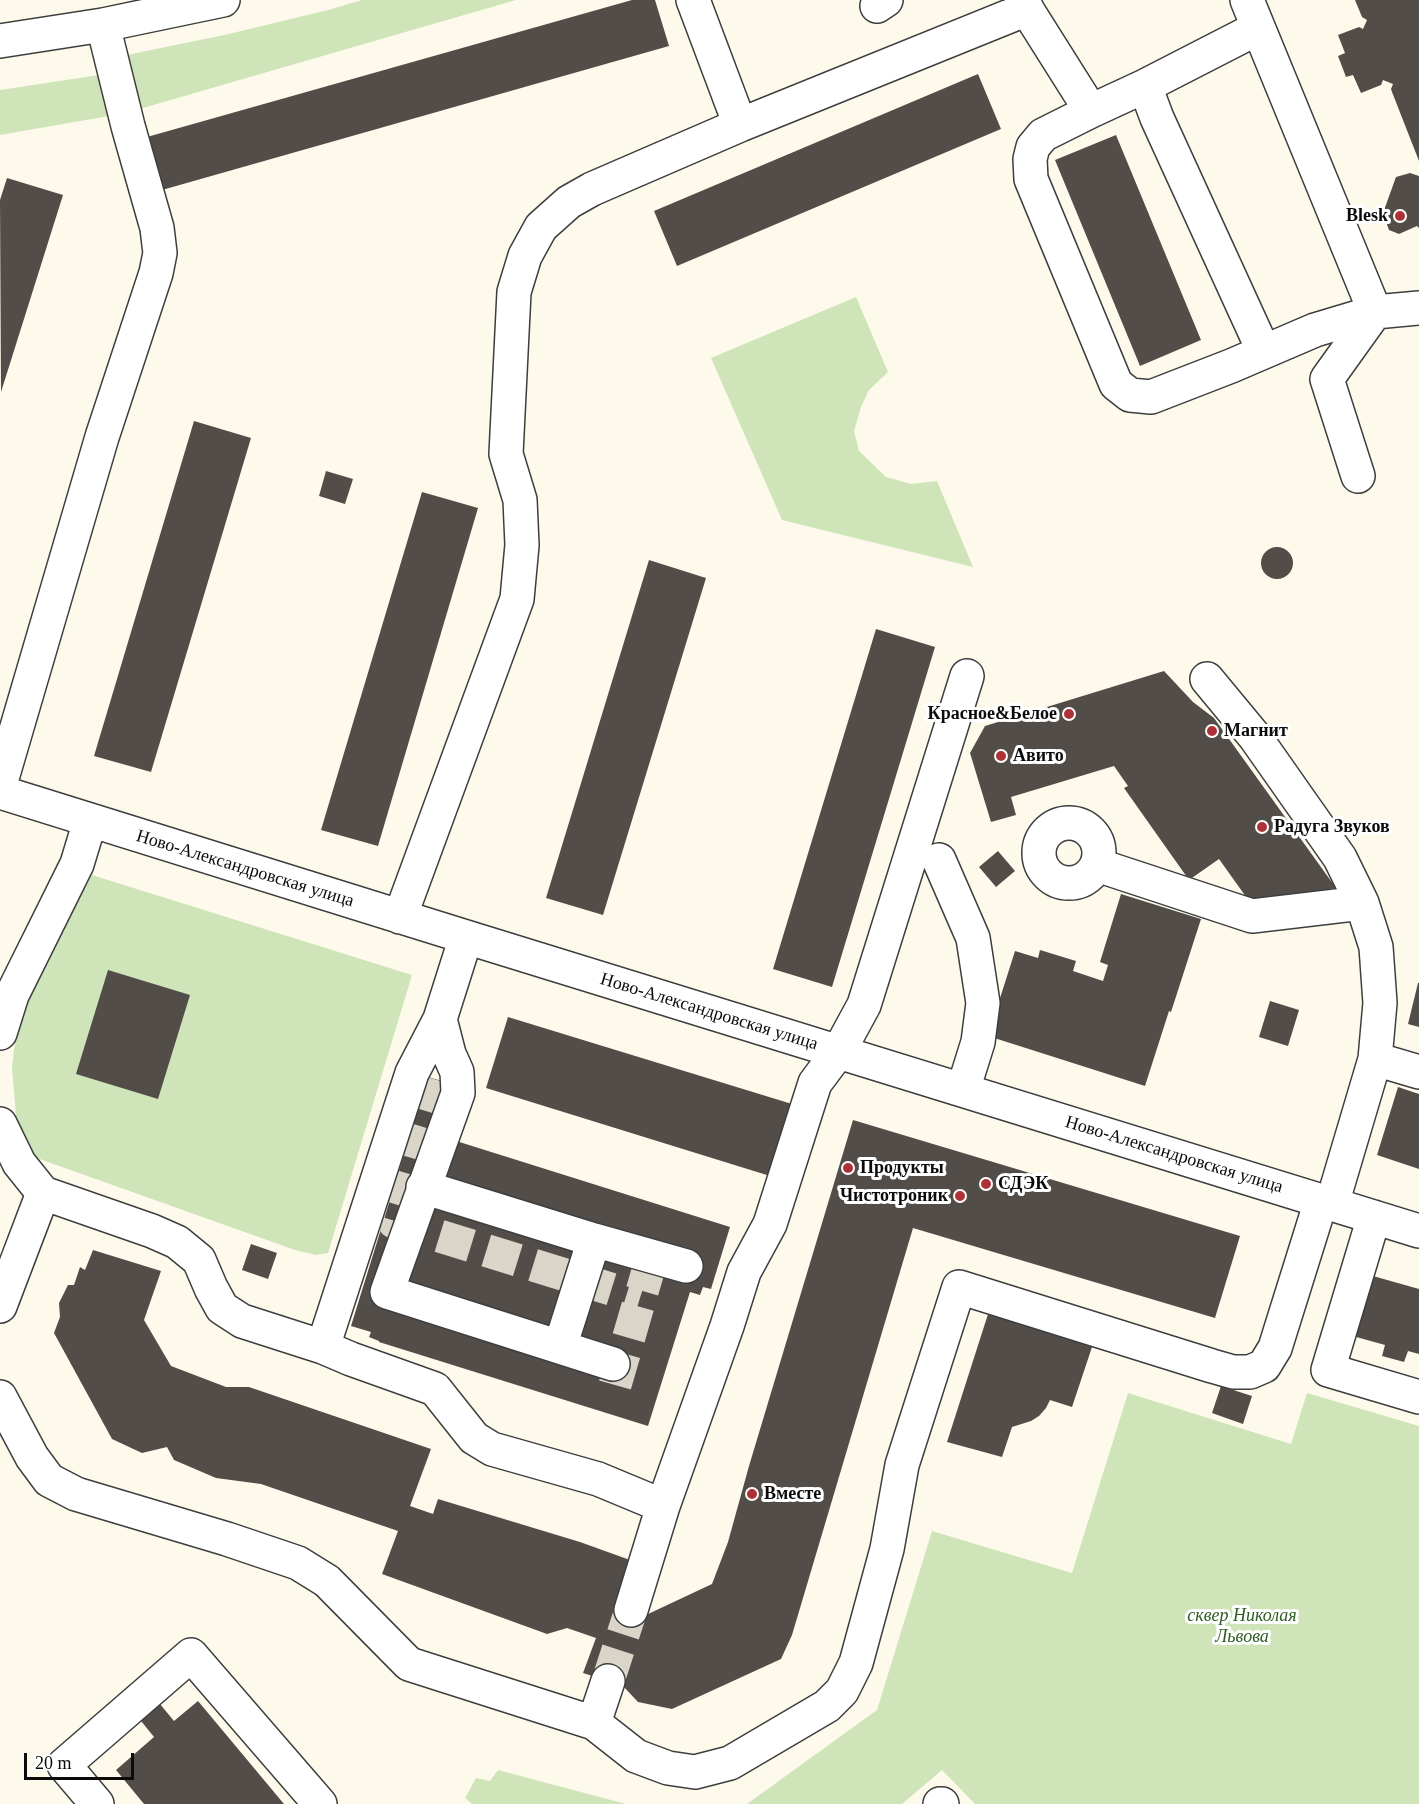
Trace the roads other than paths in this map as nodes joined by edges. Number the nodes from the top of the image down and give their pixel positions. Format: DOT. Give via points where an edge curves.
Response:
graph roads {
  1 [pos="223,0"];
  2 [pos="693,0"];
  3 [pos="1024,5"];
  4 [pos="1252,14"];
  5 [pos="103,25"];
  6 [pos="0,41"];
  7 [pos="1145,86"];
  8 [pos="1091,111"];
  9 [pos="740,125"];
  10 [pos="1419,308"];
  11 [pos="1375,312"];
  12 [pos="1263,352"];
  13 [pos="1358,476"];
  14 [pos="967,676"];
  15 [pos="1207,679"];
  16 [pos="0,785"];
  17 [pos="0,792"];
  18 [pos="90,821"];
  19 [pos="939,860"];
  20 [pos="1097,865"];
  21 [pos="1362,903"];
  22 [pos="400,917"];
  23 [pos="466,937"];
  24 [pos="440,1019"];
  25 [pos="0,1033"];
  26 [pos="839,1051"];
  27 [pos="1375,1059"];
  28 [pos="1419,1072"];
  29 [pos="963,1090"];
  30 [pos="0,1124"];
  31 [pos="423,1187"];
  32 [pos="43,1193"];
  33 [pos="1326,1203"];
  34 [pos="1374,1216"];
  35 [pos="1419,1231"];
  36 [pos="594,1240"];
  37 [pos="686,1266"];
  38 [pos="0,1306"];
  39 [pos="322,1347"];
  40 [pos="560,1347"];
  41 [pos="613,1364"];
  42 [pos="1419,1396"];
  43 [pos="0,1397"];
  44 [pos="663,1506"];
  45 [pos="631,1610"];
  46 [pos="608,1681"];
  47 [pos="594,1723"];
  48 [pos="97,1804"];
  49 [pos="320,1804"];
  1 -- 5 [label="street"];
  2 -- 9 [label="street"];
  3 -- 8 [label="street"];
  3 -- 9 [label="street"];
  4 -- 7 [label="street"];
  4 -- 11 [label="street"];
  5 -- 6 [label="street"];
  5 -- 16 [label="street" via="157,228 160,253"];
  7 -- 8 [label="street"];
  7 -- 12 [label="street"];
  8 -- 12 [label="street" via="1043,135 1033,147 1031,179 1116,384 1130,395 1150,397"];
  9 -- 22 [label="street" via="569,202 541,227 525,256 514,292 506,454 520,500 518,599"];
  10 -- 11 [label="street"];
  11 -- 12 [label="street" via="1315,330"];
  11 -- 13 [label="street" via="1327,379"];
  14 -- 26 [label="street" via="864,1005"];
  15 -- 21 [label="street" via="1304,804 1340,858"];
  17 -- 18 [label="street, Ново-Александровская улица"];
  18 -- 22 [label="street, Ново-Александровская улица"];
  18 -- 25 [label="street" via="77,864 12,995"];
  19 -- 29 [label="street" via="973,938 983,1003 978,1042"];
  20 -- 21 [label="street" via="1252,916"];
  21 -- 27 [label="street" via="1376,947 1380,1003"];
  22 -- 23 [label="street, Ново-Александровская улица"];
  23 -- 24 [label="street"];
  23 -- 26 [label="street, Ново-Александровская улица"];
  24 -- 31 [label="street" via="443,1067 457,1072 458,1093"];
  24 -- 39 [label="street" via="412,1073"];
  26 -- 29 [label="street, Ново-Александровская улица"];
  26 -- 44 [label="street" via="815,1083 770,1224 744,1272"];
  27 -- 28 [label="street"];
  27 -- 33 [label="street"];
  29 -- 33 [label="street, Ново-Александровская улица"];
  30 -- 32 [label="street" via="19,1163"];
  31 -- 36 [label="street"];
  31 -- 40 [label="street" via="387,1292"];
  32 -- 38 [label="street"];
  32 -- 39 [label="street" via="177,1242 199,1260 222,1308 242,1321"];
  33 -- 34 [label="street, Ново-Александровская улица"];
  33 -- 47 [label="street" via="1275,1348 1264,1366 1250,1372 1212,1366 959,1287 902,1465 887,1549 856,1663 842,1691 827,1706 730,1763 696,1772 668,1768 636,1756"];
  34 -- 35 [label="street, Ново-Александровская улица"];
  34 -- 42 [label="street" via="1328,1370"];
  36 -- 37 [label="street"];
  36 -- 40 [label="street"];
  39 -- 44 [label="street" via="435,1389 474,1438 492,1449 598,1479"];
  40 -- 41 [label="street"];
  43 -- 47 [label="street" via="49,1480 76,1494 298,1563 327,1581 409,1664"];
  44 -- 45 [label="street"];
  46 -- 47 [label="street"];
  48 -- 49 [label="street" via="64,1766 191,1655"];
}
